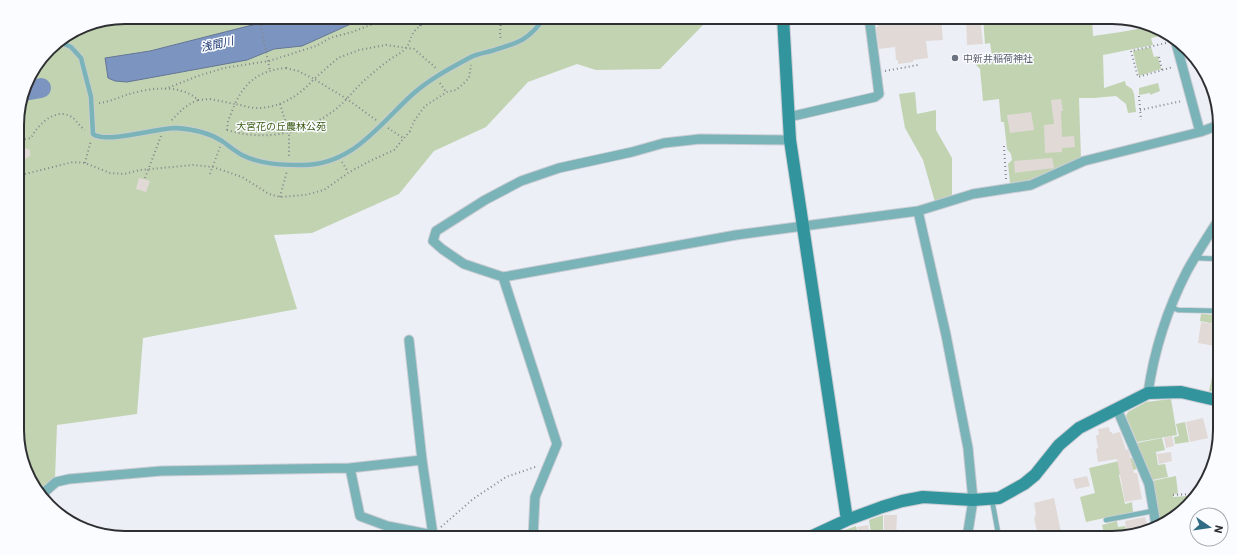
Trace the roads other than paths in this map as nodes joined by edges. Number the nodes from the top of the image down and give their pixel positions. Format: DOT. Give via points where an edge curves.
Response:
graph roads {
  1 [pos="540,24"];
  2 [pos="783,24"];
  3 [pos="870,24"];
  4 [pos="65,44"];
  5 [pos="1178,49"];
  6 [pos="789,117"];
  7 [pos="1213,127"];
  8 [pos="1200,132"];
  9 [pos="790,140"];
  10 [pos="918,211"];
  11 [pos="803,226"];
  12 [pos="1213,228"];
  13 [pos="1194,258"];
  14 [pos="1213,259"];
  15 [pos="503,277"];
  16 [pos="1171,307"];
  17 [pos="1213,311"];
  18 [pos="409,340"];
  19 [pos="1148,393"];
  20 [pos="1213,399"];
  21 [pos="1117,409"];
  22 [pos="422,460"];
  23 [pos="350,468"];
  24 [pos="45,491"];
  25 [pos="992,498"];
  26 [pos="973,500"];
  27 [pos="1153,511"];
  28 [pos="846,520"];
  29 [pos="1106,520"];
  30 [pos="1155,520"];
  31 [pos="410,531"];
  32 [pos="433,531"];
  33 [pos="533,531"];
  34 [pos="823,531"];
  35 [pos="968,531"];
  36 [pos="998,531"];
  1 -- 4 [label="lane" via="536,30 517,43 472,56 438,75 416,92 366,140 340,158 319,164 271,164 254,160 207,133 191,130 175,128 111,137 96,136 93,134 92,104 81,58 72,47"];
  2 -- 6 [label="street"];
  3 -- 6 [label="street" via="879,94"];
  5 -- 8 [label="street"];
  6 -- 9 [label="street"];
  7 -- 8 [label="street"];
  8 -- 10 [label="street" via="1090,159 1031,184 973,194"];
  9 -- 11 [label="street"];
  9 -- 15 [label="street" via="700,139 664,143 559,168 521,181 436,231 433,241 442,249 464,264"];
  10 -- 11 [label="street"];
  10 -- 26 [label="street" via="962,411"];
  11 -- 15 [label="street" via="736,235"];
  11 -- 28 [label="street"];
  12 -- 13 [label="street"];
  13 -- 14 [label="lane"];
  13 -- 16 [label="street"];
  15 -- 33 [label="street" via="556,444 535,497"];
  16 -- 17 [label="lane" via="1178,310"];
  16 -- 19 [label="street" via="1160,340"];
  18 -- 22 [label="street"];
  19 -- 20 [label="street" via="1181,392"];
  19 -- 21 [label="street"];
  21 -- 25 [label="street" via="1079,428 1059,445 1035,475 1024,484 999,498"];
  21 -- 27 [label="street" via="1149,484"];
  22 -- 23 [label="street"];
  22 -- 32 [label="street"];
  23 -- 24 [label="street" via="161,471 69,479 56,482"];
  23 -- 31 [label="street" via="360,516"];
  25 -- 26 [label="street"];
  25 -- 36 [label="lane"];
  26 -- 28 [label="street" via="923,497 882,506"];
  26 -- 35 [label="street"];
  27 -- 29 [label="lane"];
  27 -- 30 [label="street"];
  28 -- 34 [label="street"];
}
